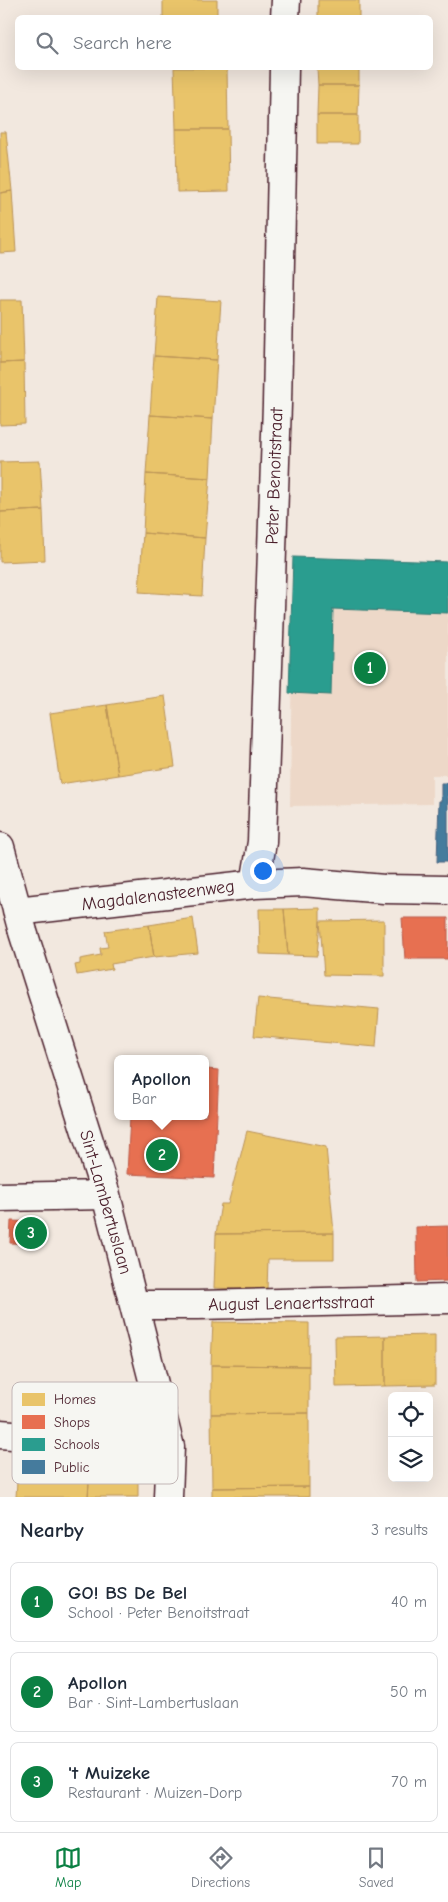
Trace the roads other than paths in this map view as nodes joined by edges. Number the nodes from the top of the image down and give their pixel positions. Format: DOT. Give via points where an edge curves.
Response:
graph roads {
  1 [pos="286,0"];
  2 [pos="285,15"];
  3 [pos="284,70"];
  4 [pos="0,847"];
  5 [pos="255,884"];
  6 [pos="448,890"];
  7 [pos="17,911"];
  8 [pos="106,1195"];
  9 [pos="0,1197"];
  10 [pos="448,1299"];
  11 [pos="134,1305"];
  12 [pos="154,1382"];
  13 [pos="169,1484"];
  14 [pos="168,1497"];
  1 -- 2 [label="street"];
  3 -- 5 [label="street, Peter Benoitstraat" via="262,822"];
  4 -- 7 [label="street, Sint-Lambertuslaan"];
  5 -- 6 [label="street, Magdalenasteenweg" via="303,882 384,889"];
  5 -- 7 [label="street, Magdalenasteenweg"];
  7 -- 8 [label="street, Sint-Lambertuslaan"];
  8 -- 9 [label="street"];
  8 -- 11 [label="street, Sint-Lambertuslaan"];
  10 -- 11 [label="street, August Lenaertsstraat"];
  11 -- 12 [label="street, Sint-Lambertuslaan"];
  13 -- 14 [label="street, Sint-Lambertuslaan"];
}
